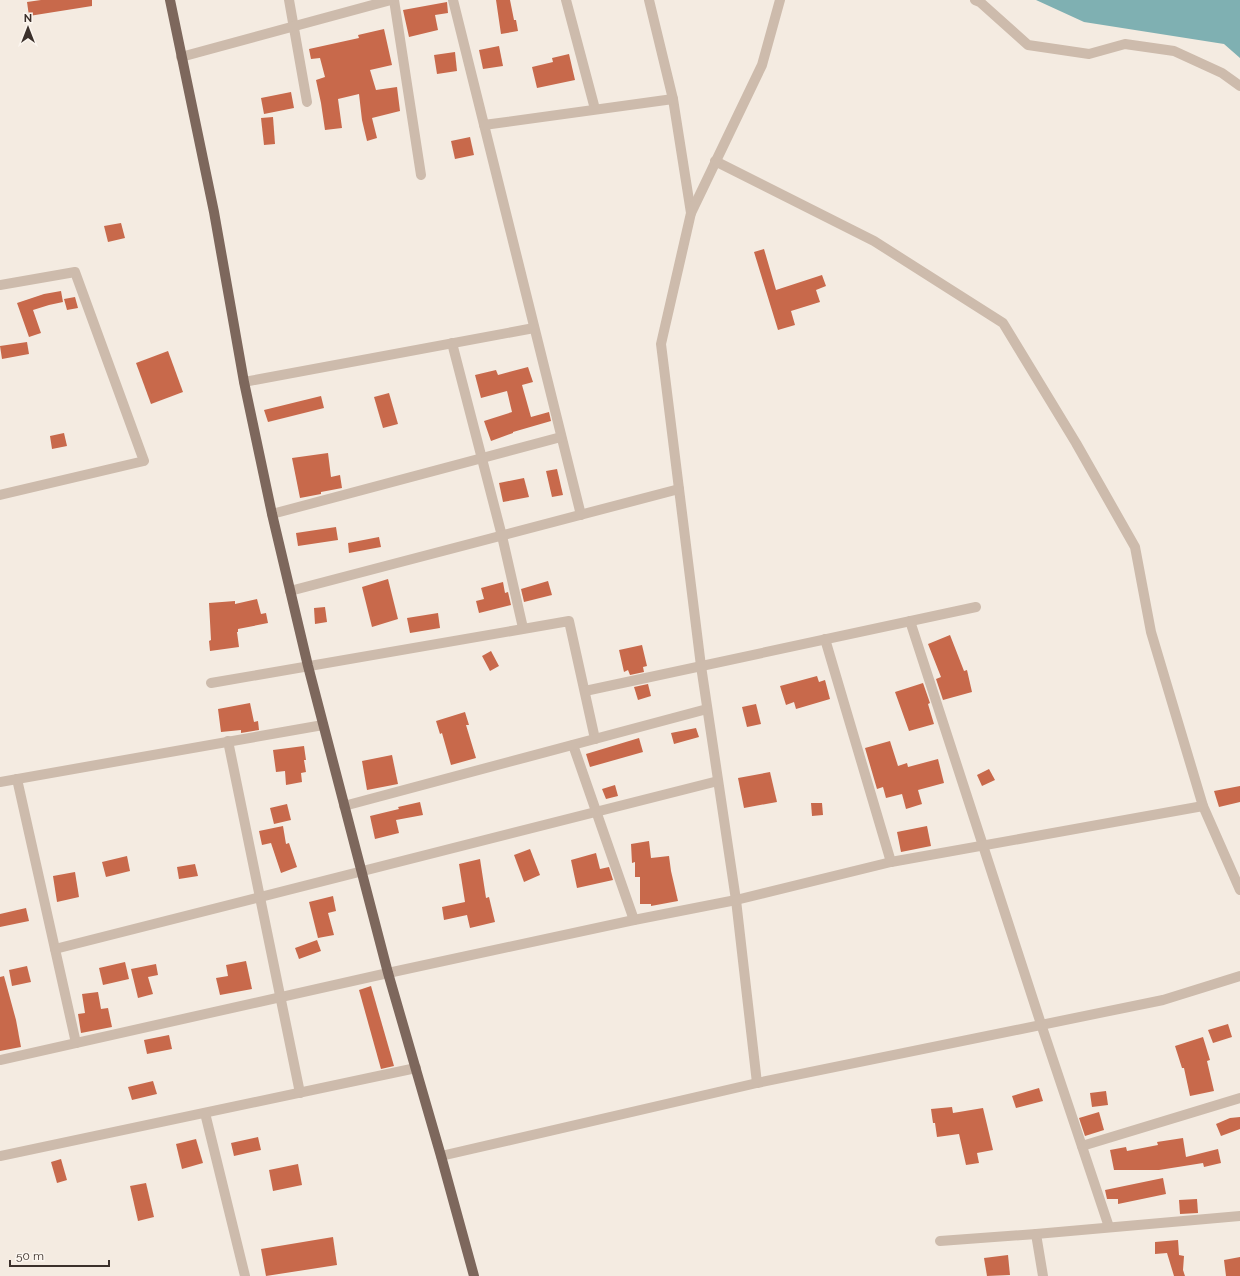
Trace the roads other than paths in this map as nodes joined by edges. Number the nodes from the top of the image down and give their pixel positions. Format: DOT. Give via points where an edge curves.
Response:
graph roads {
  1 [pos="170,0"];
  2 [pos="289,0"];
  3 [pos="392,0"];
  4 [pos="453,0"];
  5 [pos="566,0"];
  6 [pos="649,0"];
  7 [pos="780,0"];
  8 [pos="976,0"];
  9 [pos="294,26"];
  10 [pos="181,57"];
  11 [pos="1240,86"];
  12 [pos="674,99"];
  13 [pos="307,102"];
  14 [pos="595,109"];
  15 [pos="484,125"];
  16 [pos="715,161"];
  17 [pos="420,175"];
  18 [pos="691,213"];
  19 [pos="0,286"];
  20 [pos="534,328"];
  21 [pos="452,343"];
  22 [pos="244,382"];
  23 [pos="561,437"];
  24 [pos="482,457"];
  25 [pos="679,490"];
  26 [pos="0,495"];
  27 [pos="272,514"];
  28 [pos="581,515"];
  29 [pos="502,536"];
  30 [pos="290,591"];
  31 [pos="976,607"];
  32 [pos="910,621"];
  33 [pos="523,628"];
  34 [pos="825,639"];
  35 [pos="308,666"];
  36 [pos="701,666"];
  37 [pos="212,683"];
  38 [pos="584,691"];
  39 [pos="707,709"];
  40 [pos="323,724"];
  41 [pos="595,739"];
  42 [pos="228,741"];
  43 [pos="573,745"];
  44 [pos="17,779"];
  45 [pos="718,781"];
  46 [pos="0,782"];
  47 [pos="344,806"];
  48 [pos="1203,806"];
  49 [pos="597,812"];
  50 [pos="983,846"];
  51 [pos="891,862"];
  52 [pos="361,871"];
  53 [pos="1240,890"];
  54 [pos="260,897"];
  55 [pos="736,900"];
  56 [pos="634,920"];
  57 [pos="55,949"];
  58 [pos="388,974"];
  59 [pos="1240,976"];
  60 [pos="281,997"];
  61 [pos="1041,1024"];
  62 [pos="76,1043"];
  63 [pos="0,1060"];
  64 [pos="416,1068"];
  65 [pos="757,1083"];
  66 [pos="300,1093"];
  67 [pos="1240,1098"];
  68 [pos="205,1113"];
  69 [pos="1082,1146"];
  70 [pos="0,1156"];
  71 [pos="441,1156"];
  72 [pos="1240,1216"];
  73 [pos="1109,1227"];
  74 [pos="1036,1234"];
  75 [pos="940,1241"];
  76 [pos="245,1276"];
  77 [pos="474,1276"];
  78 [pos="1043,1276"];
  1 -- 10 [label="main road"];
  2 -- 9 [label="street"];
  3 -- 9 [label="street"];
  3 -- 17 [label="street"];
  4 -- 15 [label="street"];
  5 -- 14 [label="street"];
  6 -- 12 [label="street"];
  7 -- 16 [label="street" via="762,66"];
  8 -- 11 [label="street" via="1028,45 1089,54 1125,44 1174,51 1222,73"];
  9 -- 10 [label="street"];
  9 -- 13 [label="street"];
  10 -- 22 [label="main road" via="214,212"];
  12 -- 14 [label="street"];
  12 -- 18 [label="street"];
  14 -- 15 [label="street"];
  15 -- 20 [label="street"];
  16 -- 18 [label="street"];
  16 -- 48 [label="street" via="874,241 1003,323 1135,547 1151,632"];
  18 -- 25 [label="street" via="660,344"];
  19 -- 26 [label="street" via="75,272 144,461"];
  20 -- 21 [label="street"];
  20 -- 23 [label="street"];
  21 -- 22 [label="street"];
  21 -- 24 [label="street"];
  22 -- 27 [label="main road"];
  23 -- 24 [label="street"];
  23 -- 28 [label="street"];
  24 -- 27 [label="street"];
  24 -- 29 [label="street"];
  25 -- 28 [label="street"];
  25 -- 36 [label="street"];
  27 -- 30 [label="main road"];
  28 -- 29 [label="street"];
  29 -- 30 [label="street"];
  29 -- 33 [label="street"];
  30 -- 35 [label="main road"];
  31 -- 32 [label="street"];
  32 -- 34 [label="street"];
  32 -- 50 [label="street"];
  33 -- 35 [label="street"];
  33 -- 38 [label="street" via="569,620"];
  34 -- 36 [label="street"];
  34 -- 51 [label="street"];
  35 -- 37 [label="street"];
  35 -- 40 [label="main road"];
  36 -- 38 [label="street"];
  36 -- 39 [label="street"];
  38 -- 41 [label="street"];
  39 -- 41 [label="street"];
  39 -- 45 [label="street"];
  40 -- 42 [label="street"];
  40 -- 47 [label="main road"];
  41 -- 43 [label="street"];
  42 -- 44 [label="street"];
  42 -- 54 [label="street"];
  43 -- 47 [label="street"];
  43 -- 49 [label="street"];
  44 -- 46 [label="street"];
  44 -- 57 [label="street"];
  45 -- 49 [label="street"];
  45 -- 55 [label="street"];
  47 -- 52 [label="main road"];
  48 -- 50 [label="street"];
  48 -- 53 [label="street"];
  49 -- 52 [label="street"];
  49 -- 56 [label="street"];
  50 -- 51 [label="street"];
  50 -- 61 [label="street"];
  51 -- 55 [label="street"];
  52 -- 54 [label="street"];
  52 -- 58 [label="main road"];
  54 -- 57 [label="street"];
  54 -- 60 [label="street"];
  55 -- 56 [label="street"];
  55 -- 65 [label="street"];
  56 -- 58 [label="street"];
  57 -- 62 [label="street"];
  58 -- 60 [label="street"];
  58 -- 64 [label="main road"];
  59 -- 61 [label="street" via="1163,1000"];
  60 -- 62 [label="street"];
  60 -- 66 [label="street"];
  61 -- 65 [label="street"];
  61 -- 69 [label="street"];
  62 -- 63 [label="street"];
  64 -- 66 [label="street"];
  64 -- 71 [label="main road"];
  65 -- 71 [label="street"];
  66 -- 68 [label="street"];
  67 -- 69 [label="street"];
  68 -- 70 [label="street"];
  68 -- 76 [label="street"];
  69 -- 73 [label="street"];
  71 -- 77 [label="main road"];
  72 -- 73 [label="street"];
  73 -- 74 [label="street"];
  74 -- 75 [label="street"];
  74 -- 78 [label="street"];
}
